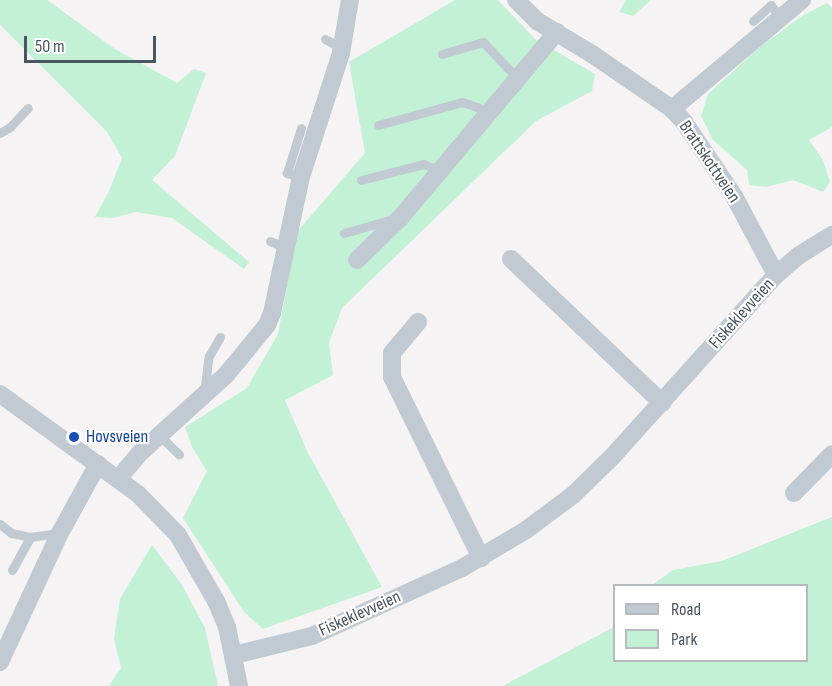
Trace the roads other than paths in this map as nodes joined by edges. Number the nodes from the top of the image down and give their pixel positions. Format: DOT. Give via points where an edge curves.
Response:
graph roads {
  1 [pos="350,0"];
  2 [pos="516,0"];
  3 [pos="802,0"];
  4 [pos="780,18"];
  5 [pos="753,21"];
  6 [pos="557,32"];
  7 [pos="325,39"];
  8 [pos="342,48"];
  9 [pos="442,54"];
  10 [pos="517,78"];
  11 [pos="28,108"];
  12 [pos="672,109"];
  13 [pos="488,111"];
  14 [pos="378,125"];
  15 [pos="301,128"];
  16 [pos="0,133"];
  17 [pos="440,171"];
  18 [pos="301,177"];
  19 [pos="361,180"];
  20 [pos="401,217"];
  21 [pos="344,234"];
  22 [pos="832,235"];
  23 [pos="511,259"];
  24 [pos="357,260"];
  25 [pos="776,275"];
  26 [pos="418,322"];
  27 [pos="220,337"];
  28 [pos="0,394"];
  29 [pos="204,396"];
  30 [pos="662,403"];
  31 [pos="159,435"];
  32 [pos="179,454"];
  33 [pos="832,454"];
  34 [pos="98,464"];
  35 [pos="118,479"];
  36 [pos="794,493"];
  37 [pos="0,524"];
  38 [pos="60,533"];
  39 [pos="30,537"];
  40 [pos="481,558"];
  41 [pos="12,570"];
  42 [pos="234,655"];
  43 [pos="0,662"];
  44 [pos="239,686"];
  1 -- 8 [label="street"];
  2 -- 6 [label="street, Brattskottveien" via="537,21"];
  3 -- 4 [label="street"];
  4 -- 5 [label="lane" via="771,5"];
  4 -- 12 [label="street"];
  6 -- 10 [label="street"];
  6 -- 12 [label="street, Brattskottveien"];
  7 -- 8 [label="lane"];
  8 -- 18 [label="street"];
  9 -- 10 [label="lane" via="483,42"];
  10 -- 13 [label="street"];
  11 -- 16 [label="lane"];
  12 -- 25 [label="street, Brattskottveien" via="734,196"];
  13 -- 14 [label="lane" via="462,102"];
  13 -- 17 [label="street"];
  15 -- 18 [label="lane" via="287,173"];
  17 -- 19 [label="lane" via="424,164"];
  17 -- 20 [label="street"];
  18 -- 29 [label="street" via="277,244 272,313 267,325"];
  20 -- 21 [label="lane"];
  20 -- 24 [label="street"];
  22 -- 25 [label="street, Fiskeklevveien"];
  23 -- 30 [label="street"];
  25 -- 30 [label="street, Fiskeklevveien"];
  26 -- 40 [label="street" via="392,353 392,377"];
  27 -- 29 [label="lane" via="209,356"];
  28 -- 34 [label="street"];
  29 -- 31 [label="street"];
  30 -- 40 [label="street, Fiskeklevveien" via="573,495"];
  31 -- 32 [label="lane"];
  31 -- 35 [label="street"];
  33 -- 36 [label="street"];
  34 -- 35 [label="street"];
  34 -- 38 [label="street"];
  35 -- 42 [label="street" via="178,535 216,601"];
  37 -- 39 [label="lane" via="10,533"];
  38 -- 39 [label="lane"];
  38 -- 43 [label="street"];
  39 -- 41 [label="lane"];
  40 -- 42 [label="street, Fiskeklevveien" via="312,636"];
  42 -- 44 [label="street"];
}
